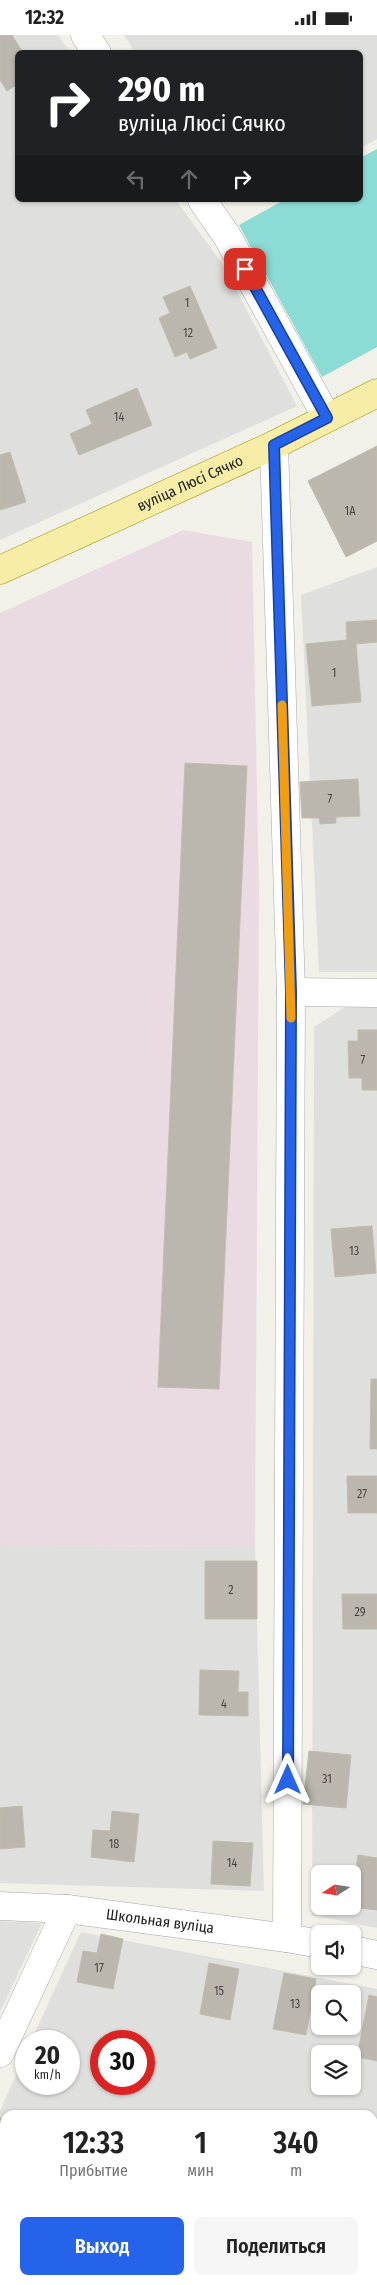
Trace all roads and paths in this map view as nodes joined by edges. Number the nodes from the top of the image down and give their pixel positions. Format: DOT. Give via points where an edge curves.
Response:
graph roads {
  1 [pos="85,35"];
  2 [pos="95,50"];
  3 [pos="203,202"];
  4 [pos="377,393"];
  5 [pos="327,418"];
  6 [pos="274,445"];
  7 [pos="0,570"];
  8 [pos="291,992"];
  9 [pos="377,993"];
  10 [pos="0,1906"];
  11 [pos="67,1909"];
  12 [pos="287,1937"];
  13 [pos="311,1942"];
  14 [pos="361,1952"];
  15 [pos="377,1955"];
  16 [pos="0,2053"];
  1 -- 2 [label="street"];
  3 -- 5 [label="street" via="227,236"];
  4 -- 5 [label="main road, вуліца Люсі Сячко"];
  5 -- 6 [label="main road, вуліца Люсі Сячко"];
  6 -- 7 [label="main road, вуліца Люсі Сячко"];
  6 -- 8 [label="street"];
  8 -- 9 [label="street"];
  8 -- 12 [label="street"];
  10 -- 11 [label="street, Школьная вуліца"];
  11 -- 12 [label="street, Школьная вуліца"];
  11 -- 16 [label="street"];
  12 -- 13 [label="street, Школьная вуліца"];
  14 -- 15 [label="street"];
}
